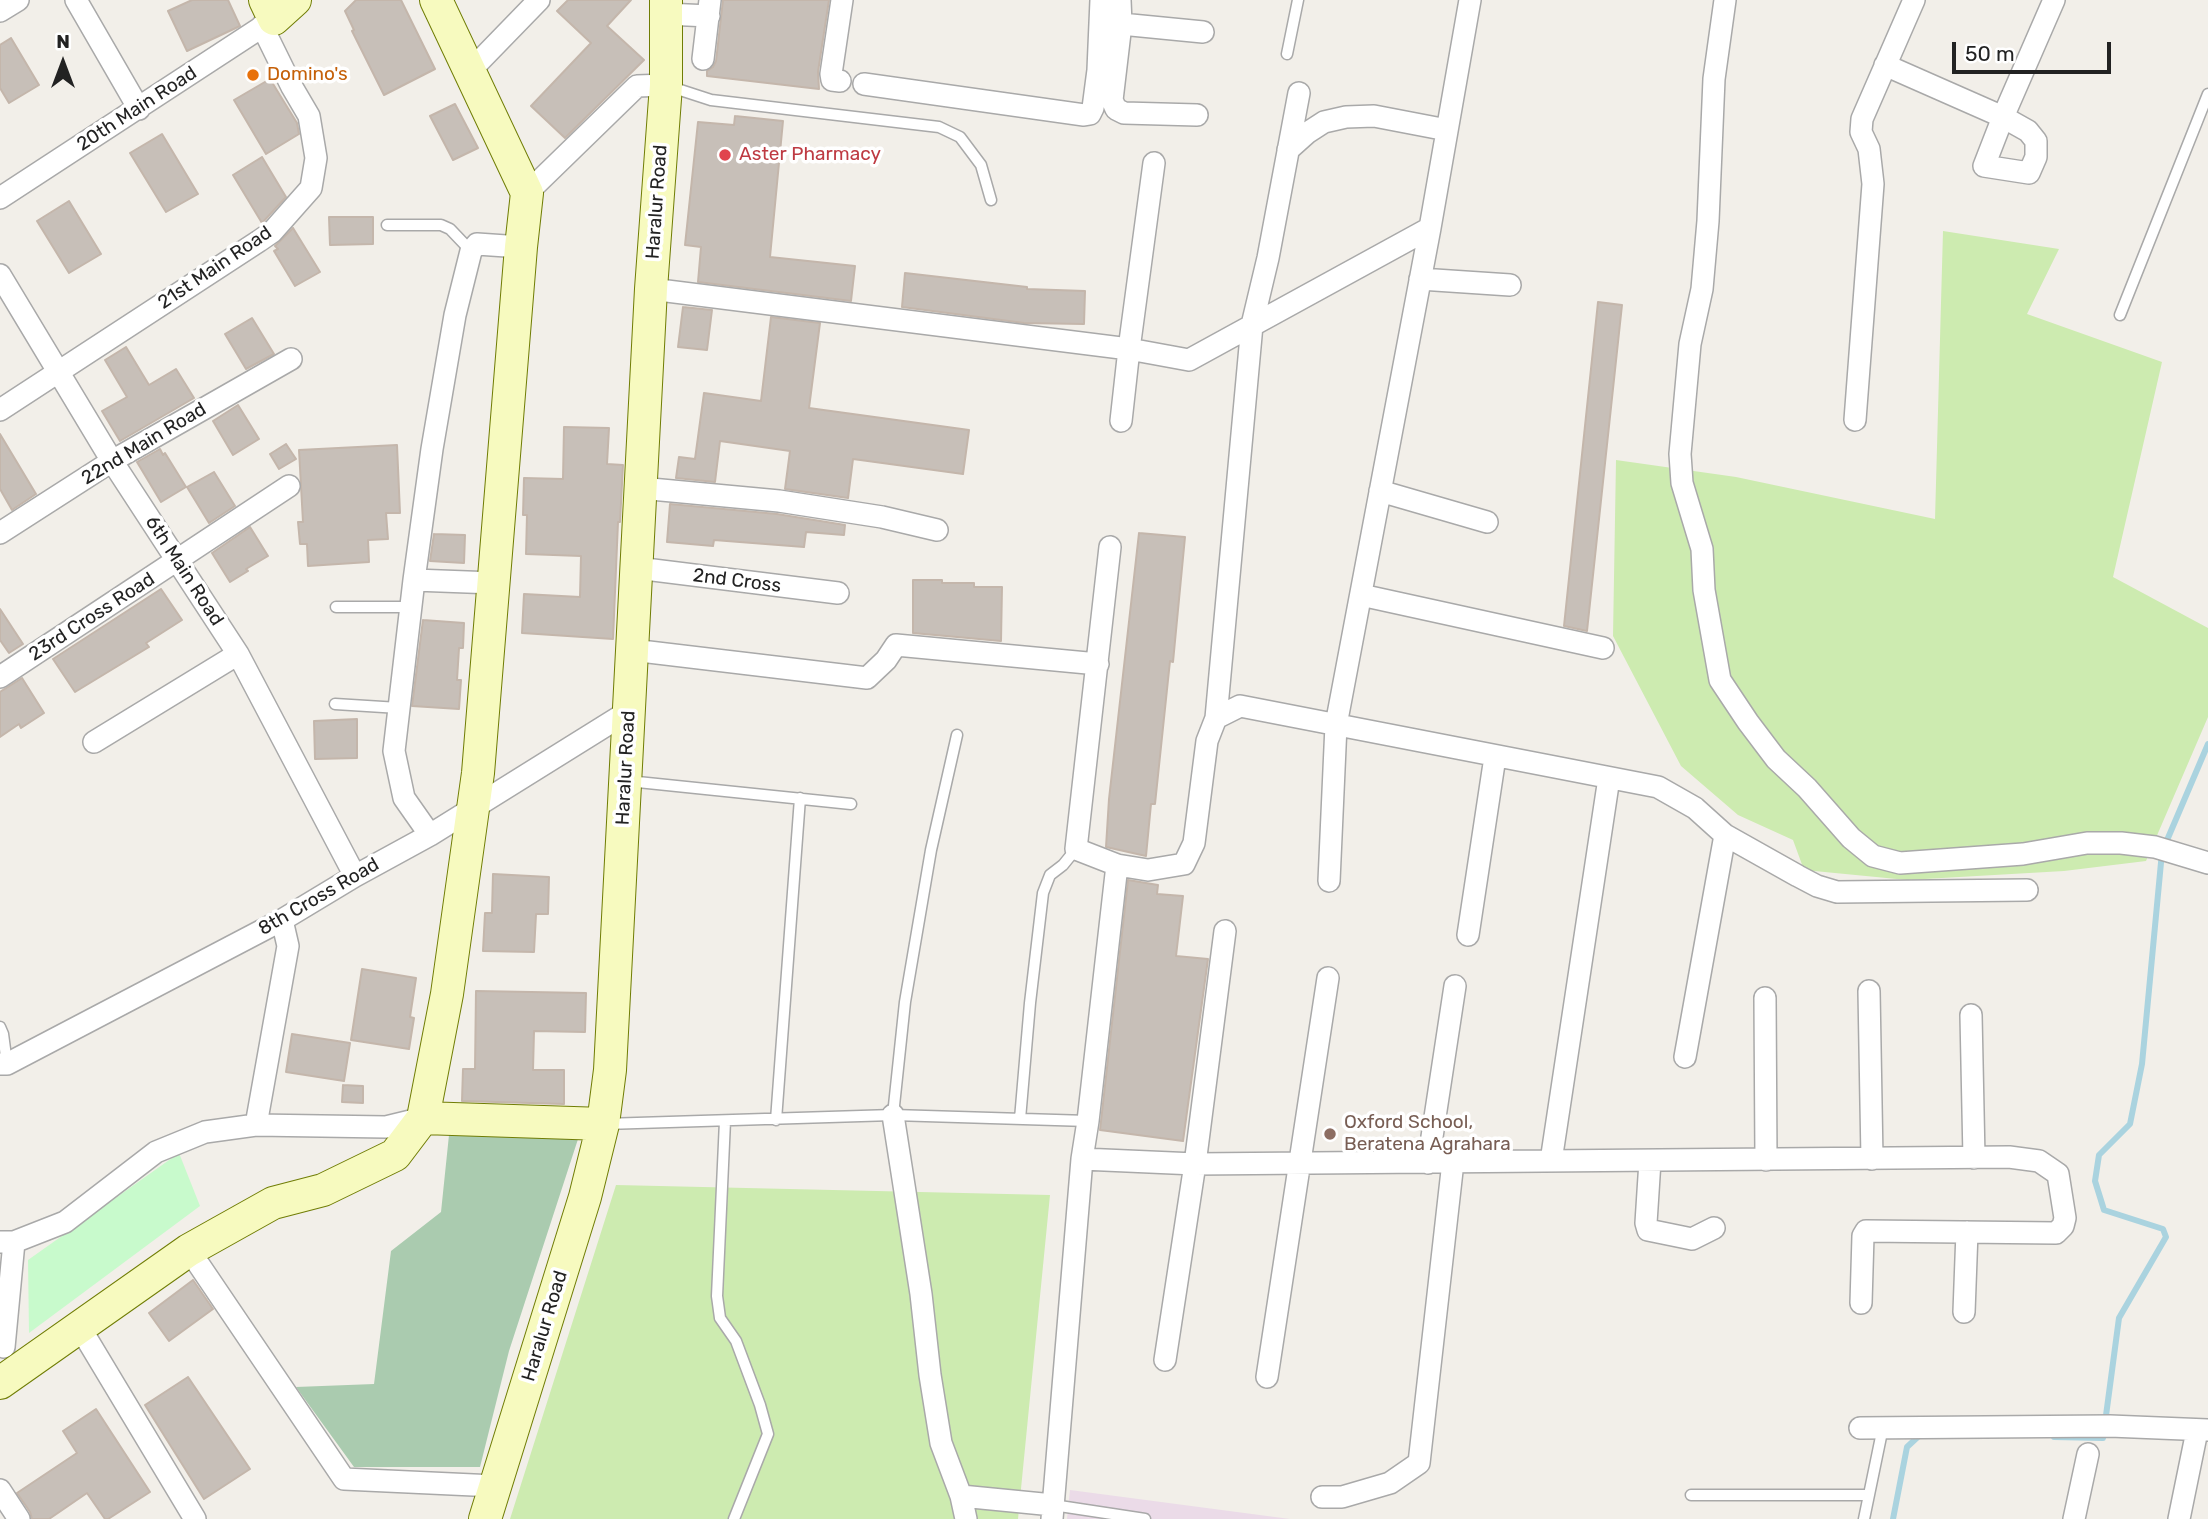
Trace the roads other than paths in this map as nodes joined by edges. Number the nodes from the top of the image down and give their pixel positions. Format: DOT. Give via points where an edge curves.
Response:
graph roads {
  1 [pos="18,0"];
  2 [pos="76,0"];
  3 [pos="436,0"];
  4 [pos="539,0"];
  5 [pos="842,0"];
  6 [pos="1101,0"];
  7 [pos="1120,0"];
  8 [pos="1298,0"];
  9 [pos="1470,0"];
  10 [pos="1724,0"];
  11 [pos="1914,0"];
  12 [pos="2054,0"];
  13 [pos="666,7"];
  14 [pos="710,8"];
  15 [pos="0,11"];
  16 [pos="274,11"];
  17 [pos="1121,23"];
  18 [pos="1203,32"];
  19 [pos="1287,54"];
  20 [pos="703,59"];
  21 [pos="1885,65"];
  22 [pos="470,71"];
  23 [pos="840,81"];
  24 [pos="864,84"];
  25 [pos="666,85"];
  26 [pos="1299,93"];
  27 [pos="2208,94"];
  28 [pos="139,109"];
  29 [pos="1197,115"];
  30 [pos="1447,130"];
  31 [pos="1289,150"];
  32 [pos="1154,163"];
  33 [pos="527,193"];
  34 [pos="0,198"];
  35 [pos="991,200"];
  36 [pos="387,225"];
  37 [pos="1430,228"];
  38 [pos="521,247"];
  39 [pos="471,251"];
  40 [pos="0,275"];
  41 [pos="1420,279"];
  42 [pos="1510,285"];
  43 [pos="651,289"];
  44 [pos="2120,314"];
  45 [pos="1252,325"];
  46 [pos="1129,349"];
  47 [pos="291,359"];
  48 [pos="59,373"];
  49 [pos="0,410"];
  50 [pos="1855,420"];
  51 [pos="1121,421"];
  52 [pos="112,461"];
  53 [pos="289,486"];
  54 [pos="640,488"];
  55 [pos="1380,491"];
  56 [pos="1487,522"];
  57 [pos="937,530"];
  58 [pos="0,533"];
  59 [pos="1110,547"];
  60 [pos="178,561"];
  61 [pos="637,568"];
  62 [pos="414,580"];
  63 [pos="494,583"];
  64 [pos="838,593"];
  65 [pos="1361,595"];
  66 [pos="336,607"];
  67 [pos="411,607"];
  68 [pos="1603,648"];
  69 [pos="632,650"];
  70 [pos="238,654"];
  71 [pos="1098,664"];
  72 [pos="0,677"];
  73 [pos="335,704"];
  74 [pos="399,708"];
  75 [pos="629,711"];
  76 [pos="1216,718"];
  77 [pos="1336,725"];
  78 [pos="957,735"];
  79 [pos="94,742"];
  80 [pos="1495,757"];
  81 [pos="1609,778"];
  82 [pos="626,781"];
  83 [pos="800,798"];
  84 [pos="850,804"];
  85 [pos="474,807"];
  86 [pos="430,835"];
  87 [pos="1725,835"];
  88 [pos="1076,849"];
  89 [pos="2208,863"];
  90 [pos="1117,865"];
  91 [pos="355,876"];
  92 [pos="1329,881"];
  93 [pos="2027,890"];
  94 [pos="282,920"];
  95 [pos="1225,930"];
  96 [pos="1468,935"];
  97 [pos="1328,978"];
  98 [pos="1455,986"];
  99 [pos="1869,991"];
  100 [pos="1765,998"];
  101 [pos="1971,1015"];
  102 [pos="1,1030"];
  103 [pos="1685,1057"];
  104 [pos="3,1065"];
  105 [pos="892,1115"];
  106 [pos="423,1118"];
  107 [pos="1020,1119"];
  108 [pos="776,1120"];
  109 [pos="725,1121"];
  110 [pos="1088,1121"];
  111 [pos="603,1124"];
  112 [pos="256,1125"];
  113 [pos="1974,1158"];
  114 [pos="1082,1159"];
  115 [pos="1872,1159"];
  116 [pos="1766,1160"];
  117 [pos="1551,1161"];
  118 [pos="1650,1161"];
  119 [pos="1452,1162"];
  120 [pos="1299,1163"];
  121 [pos="1428,1163"];
  122 [pos="1195,1164"];
  123 [pos="1714,1228"];
  124 [pos="1967,1232"];
  125 [pos="7,1242"];
  126 [pos="189,1250"];
  127 [pos="1861,1303"];
  128 [pos="1964,1312"];
  129 [pos="79,1326"];
  130 [pos="2,1347"];
  131 [pos="45,1350"];
  132 [pos="1165,1360"];
  133 [pos="1268,1377"];
  134 [pos="0,1383"];
  135 [pos="1883,1427"];
  136 [pos="1860,1428"];
  137 [pos="2203,1430"];
  138 [pos="2088,1454"];
  139 [pos="495,1486"];
  140 [pos="0,1490"];
  141 [pos="1691,1495"];
  142 [pos="1869,1495"];
  143 [pos="961,1496"];
  144 [pos="1321,1497"];
  145 [pos="1053,1512"];
  146 [pos="19,1519"];
  147 [pos="195,1519"];
  148 [pos="485,1519"];
  149 [pos="734,1519"];
  150 [pos="966,1519"];
  151 [pos="1145,1519"];
  152 [pos="1864,1519"];
  153 [pos="2074,1519"];
  154 [pos="2179,1519"];
  1 -- 15 [label="street"];
  2 -- 28 [label="street"];
  3 -- 22 [label="street"];
  4 -- 22 [label="street"];
  5 -- 23 [label="street" via="831,74 832,80"];
  6 -- 24 [label="street" via="1098,70 1090,114"];
  7 -- 17 [label="street"];
  8 -- 19 [label="lane"];
  9 -- 30 [label="street"];
  10 -- 89 [label="street" via="1714,79 1703,275 1690,344 1680,454 1682,483 1702,549 1704,590 1720,680 1776,759 1872,856 1900,863 2121,843"];
  11 -- 21 [label="street"];
  12 -- 21 [label="street" via="2003,117"];
  13 -- 14 [label="street"];
  13 -- 25 [label="street, Haralur Road"];
  14 -- 20 [label="street"];
  16 -- 28 [label="street, 20th Main Road"];
  16 -- 48 [label="street, 21st Main Road" via="292,87 310,116 316,158 310,188 272,232"];
  17 -- 18 [label="street"];
  17 -- 29 [label="street" via="1112,100 1116,109"];
  21 -- 50 [label="street" via="1862,119 1873,184"];
  22 -- 33 [label="street"];
  25 -- 33 [label="street" via="637,86"];
  25 -- 35 [label="lane" via="711,100 939,127 960,137 981,165"];
  25 -- 43 [label="street, Haralur Road"];
  26 -- 31 [label="street"];
  27 -- 44 [label="lane"];
  28 -- 34 [label="street, 20th Main Road"];
  30 -- 31 [label="street" via="1374,116 1346,117 1324,122"];
  30 -- 37 [label="street"];
  31 -- 45 [label="street"];
  32 -- 46 [label="street"];
  33 -- 38 [label="street"];
  36 -- 39 [label="lane" via="441,225"];
  37 -- 41 [label="street"];
  37 -- 45 [label="street"];
  38 -- 39 [label="street" via="477,244"];
  38 -- 63 [label="street"];
  39 -- 62 [label="street" via="455,315"];
  40 -- 48 [label="street, 6th Main Road"];
  41 -- 42 [label="street"];
  41 -- 55 [label="street"];
  43 -- 46 [label="street"];
  43 -- 54 [label="street, Haralur Road"];
  45 -- 46 [label="street" via="1189,360"];
  45 -- 76 [label="street"];
  46 -- 51 [label="street"];
  47 -- 52 [label="street, 22nd Main Road"];
  48 -- 49 [label="street, 21st Main Road"];
  48 -- 52 [label="street, 6th Main Road"];
  52 -- 58 [label="street, 22nd Main Road"];
  52 -- 60 [label="street, 6th Main Road"];
  53 -- 60 [label="street, 23rd Cross Road"];
  54 -- 57 [label="street" via="779,501"];
  54 -- 61 [label="street, Haralur Road"];
  55 -- 56 [label="street"];
  55 -- 65 [label="street"];
  59 -- 71 [label="street"];
  60 -- 70 [label="street, 6th Main Road"];
  60 -- 72 [label="street, 23rd Cross Road"];
  61 -- 64 [label="street, 2nd Cross"];
  61 -- 69 [label="street, Haralur Road"];
  62 -- 63 [label="street"];
  62 -- 67 [label="street"];
  63 -- 85 [label="street"];
  65 -- 68 [label="street"];
  65 -- 77 [label="street"];
  66 -- 67 [label="lane"];
  67 -- 74 [label="street"];
  69 -- 71 [label="street" via="867,678 896,645"];
  69 -- 75 [label="street, Haralur Road"];
  70 -- 79 [label="street"];
  70 -- 91 [label="street, 6th Main Road"];
  71 -- 88 [label="street"];
  73 -- 74 [label="lane"];
  74 -- 86 [label="street" via="394,751 404,798"];
  75 -- 82 [label="street, Haralur Road"];
  75 -- 85 [label="street, 8th Cross Road"];
  76 -- 77 [label="street" via="1240,706"];
  76 -- 90 [label="street" via="1207,741 1194,843 1184,864 1148,870"];
  77 -- 80 [label="street"];
  77 -- 92 [label="street"];
  78 -- 105 [label="lane" via="931,850 905,1002"];
  80 -- 81 [label="street"];
  80 -- 96 [label="street"];
  81 -- 87 [label="street" via="1658,788 1695,808"];
  81 -- 117 [label="street"];
  82 -- 83 [label="lane"];
  82 -- 111 [label="street, Haralur Road"];
  83 -- 84 [label="lane"];
  83 -- 108 [label="lane"];
  85 -- 86 [label="street, 8th Cross Road"];
  85 -- 106 [label="street" via="447,994"];
  86 -- 91 [label="street, 8th Cross Road"];
  87 -- 93 [label="street" via="1817,886 1837,892"];
  87 -- 103 [label="street"];
  88 -- 90 [label="street"];
  88 -- 107 [label="lane" via="1050,875 1042,893"];
  90 -- 110 [label="street"];
  91 -- 94 [label="street, 8th Cross Road"];
  94 -- 104 [label="street, 8th Cross Road"];
  94 -- 112 [label="street" via="288,946"];
  95 -- 122 [label="street"];
  97 -- 120 [label="street"];
  98 -- 121 [label="street"];
  99 -- 115 [label="street"];
  100 -- 116 [label="street"];
  101 -- 113 [label="street"];
  102 -- 104 [label="lane"];
  105 -- 107 [label="lane"];
  105 -- 108 [label="lane"];
  105 -- 143 [label="street" via="941,1443"];
  106 -- 111 [label="street"];
  106 -- 112 [label="street" via="386,1127"];
  106 -- 126 [label="street" via="395,1155 323,1190 273,1203"];
  107 -- 110 [label="lane"];
  108 -- 109 [label="lane"];
  109 -- 111 [label="lane"];
  109 -- 149 [label="lane" via="717,1296 720,1318 736,1341 768,1434"];
  110 -- 114 [label="street"];
  111 -- 139 [label="street, Haralur Road" via="585,1197"];
  112 -- 125 [label="street" via="205,1132 156,1153 65,1222"];
  113 -- 115 [label="street"];
  113 -- 124 [label="street" via="2039,1161 2058,1174 2065,1218 2056,1233"];
  114 -- 122 [label="street"];
  114 -- 145 [label="street"];
  115 -- 116 [label="street"];
  116 -- 118 [label="street"];
  117 -- 118 [label="street"];
  117 -- 119 [label="street"];
  118 -- 123 [label="street" via="1648,1230 1692,1239"];
  119 -- 121 [label="street"];
  119 -- 144 [label="street" via="1419,1463 1390,1483 1342,1497"];
  120 -- 121 [label="street"];
  120 -- 122 [label="street"];
  120 -- 133 [label="street"];
  122 -- 132 [label="street"];
  124 -- 127 [label="street" via="1866,1231"];
  124 -- 128 [label="street"];
  125 -- 130 [label="street"];
  126 -- 129 [label="street"];
  126 -- 139 [label="street" via="344,1479"];
  129 -- 131 [label="street"];
  129 -- 147 [label="street"];
  130 -- 131 [label="street"];
  131 -- 134 [label="street"];
  135 -- 136 [label="street"];
  135 -- 137 [label="street"];
  135 -- 142 [label="lane"];
  137 -- 154 [label="street"];
  138 -- 153 [label="street"];
  139 -- 148 [label="street, Haralur Road"];
  140 -- 146 [label="street"];
  141 -- 142 [label="lane"];
  142 -- 152 [label="lane"];
  143 -- 145 [label="street"];
  143 -- 150 [label="street"];
  145 -- 151 [label="lane"];
}
